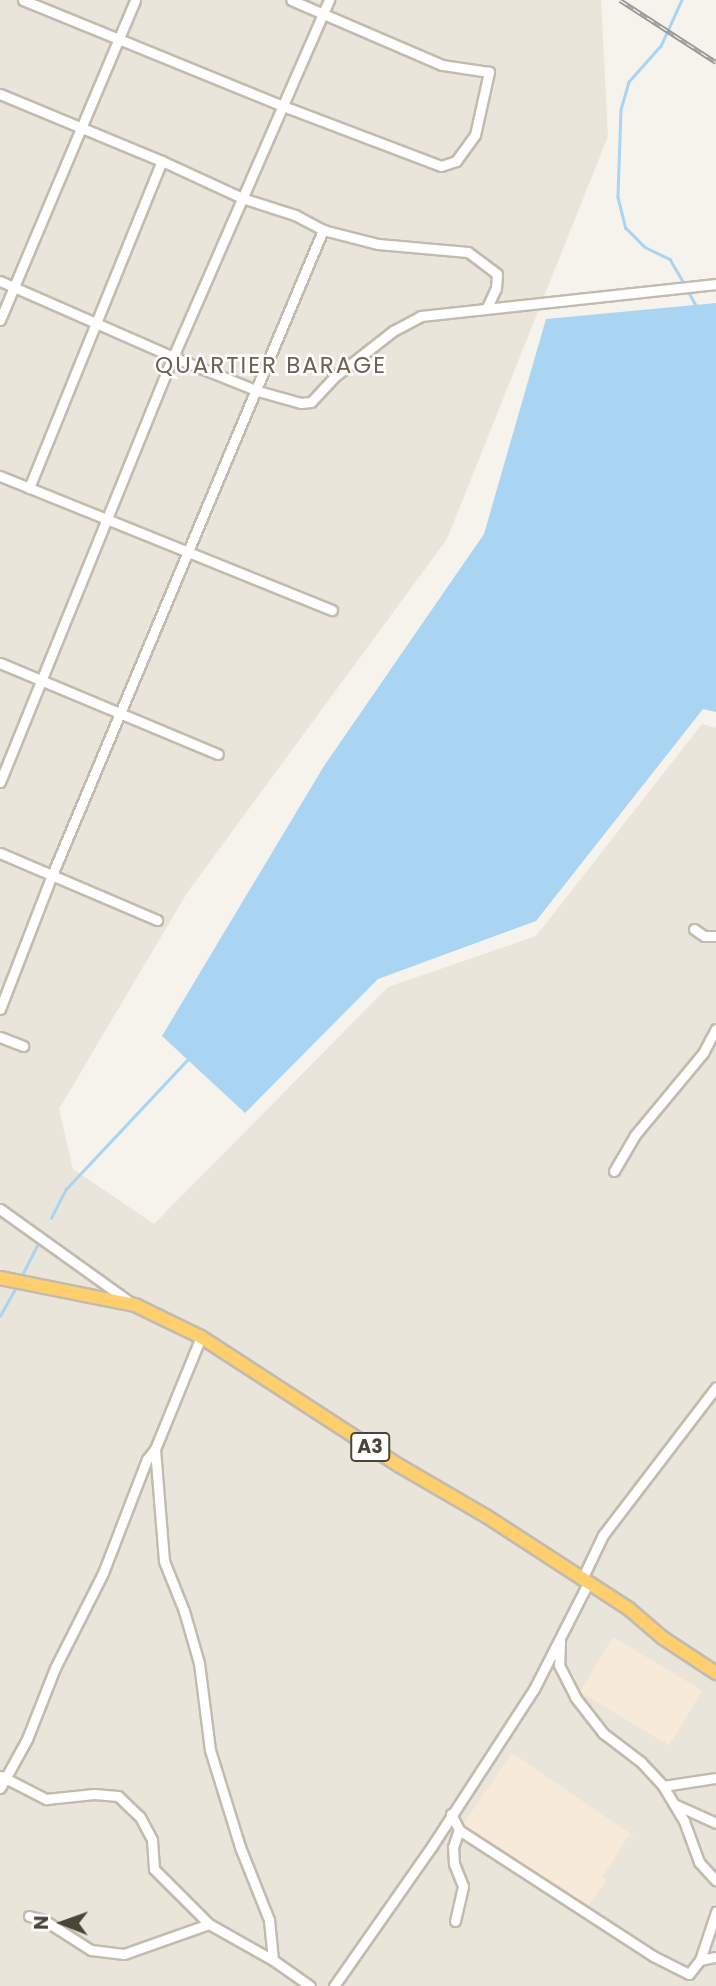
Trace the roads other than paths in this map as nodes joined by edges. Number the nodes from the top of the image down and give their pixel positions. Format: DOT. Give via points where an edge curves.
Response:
graph roads {
  1 [pos="23,0"];
  2 [pos="135,0"];
  3 [pos="291,0"];
  4 [pos="329,0"];
  5 [pos="324,14"];
  6 [pos="119,40"];
  7 [pos="3,95"];
  8 [pos="284,106"];
  9 [pos="0,107"];
  10 [pos="79,127"];
  11 [pos="162,161"];
  12 [pos="242,198"];
  13 [pos="323,230"];
  14 [pos="0,281"];
  15 [pos="716,284"];
  16 [pos="13,286"];
  17 [pos="487,307"];
  18 [pos="0,320"];
  19 [pos="97,321"];
  20 [pos="173,357"];
  21 [pos="258,391"];
  22 [pos="0,476"];
  23 [pos="29,488"];
  24 [pos="106,517"];
  25 [pos="187,552"];
  26 [pos="332,610"];
  27 [pos="0,663"];
  28 [pos="42,681"];
  29 [pos="121,713"];
  30 [pos="218,754"];
  31 [pos="0,782"];
  32 [pos="0,853"];
  33 [pos="52,874"];
  34 [pos="157,920"];
  35 [pos="694,929"];
  36 [pos="716,936"];
  37 [pos="0,1009"];
  38 [pos="716,1029"];
  39 [pos="0,1037"];
  40 [pos="23,1046"];
  41 [pos="716,1052"];
  42 [pos="703,1053"];
  43 [pos="614,1171"];
  44 [pos="0,1209"];
  45 [pos="0,1278"];
  46 [pos="135,1306"];
  47 [pos="201,1337"];
  48 [pos="716,1387"];
  49 [pos="155,1449"];
  50 [pos="585,1581"];
  51 [pos="560,1637"];
  52 [pos="716,1672"];
  53 [pos="2,1777"];
  54 [pos="716,1778"];
  55 [pos="663,1786"];
  56 [pos="0,1788"];
  57 [pos="674,1804"];
  58 [pos="451,1814"];
  59 [pos="716,1823"];
  60 [pos="459,1830"];
  61 [pos="716,1881"];
  62 [pos="716,1912"];
  63 [pos="29,1916"];
  64 [pos="455,1921"];
  65 [pos="209,1924"];
  66 [pos="716,1957"];
  67 [pos="273,1960"];
  68 [pos="700,1961"];
  69 [pos="310,1986"];
  70 [pos="334,1986"];
  1 -- 6 [label="street"];
  2 -- 6 [label="street"];
  3 -- 5 [label="street"];
  4 -- 5 [label="street"];
  5 -- 8 [label="street"];
  5 -- 8 [label="street" via="442,65 489,72 475,135 456,161 441,166"];
  6 -- 8 [label="street"];
  6 -- 10 [label="street"];
  7 -- 9 [label="street"];
  7 -- 10 [label="street"];
  8 -- 12 [label="street"];
  10 -- 11 [label="street"];
  10 -- 16 [label="street"];
  11 -- 12 [label="street"];
  11 -- 19 [label="street"];
  12 -- 13 [label="street" via="295,215"];
  12 -- 20 [label="street"];
  13 -- 17 [label="street" via="379,244 468,252 497,274"];
  13 -- 21 [label="street"];
  14 -- 16 [label="street"];
  15 -- 17 [label="street"];
  16 -- 18 [label="street"];
  16 -- 19 [label="street"];
  17 -- 21 [label="street" via="421,316 393,331 311,402"];
  19 -- 20 [label="street"];
  19 -- 23 [label="street"];
  20 -- 21 [label="street"];
  20 -- 24 [label="street"];
  21 -- 25 [label="street"];
  22 -- 23 [label="street"];
  23 -- 24 [label="street"];
  24 -- 25 [label="street"];
  24 -- 28 [label="street"];
  25 -- 26 [label="street"];
  25 -- 29 [label="street"];
  27 -- 28 [label="street"];
  28 -- 29 [label="street"];
  28 -- 31 [label="street"];
  29 -- 30 [label="street"];
  29 -- 33 [label="street"];
  32 -- 33 [label="street"];
  33 -- 34 [label="street"];
  33 -- 37 [label="street"];
  35 -- 36 [label="street" via="704,936"];
  38 -- 42 [label="street"];
  39 -- 40 [label="street"];
  41 -- 42 [label="street"];
  42 -- 43 [label="street" via="656,1106"];
  44 -- 46 [label="street"];
  45 -- 46 [label="highway, A3"];
  46 -- 47 [label="highway, A3"];
  47 -- 49 [label="street"];
  47 -- 50 [label="highway, A3"];
  48 -- 50 [label="street" via="603,1535"];
  49 -- 53 [label="street" via="27,1739"];
  49 -- 67 [label="street" via="164,1561 199,1663 210,1750 269,1920"];
  50 -- 51 [label="street"];
  50 -- 52 [label="highway, A3"];
  51 -- 55 [label="street" via="559,1665 575,1697 603,1733"];
  51 -- 58 [label="street" via="534,1689"];
  53 -- 56 [label="street"];
  53 -- 65 [label="street" via="46,1798 118,1796 140,1817 152,1840 154,1869"];
  54 -- 55 [label="street"];
  55 -- 57 [label="street"];
  57 -- 59 [label="street"];
  57 -- 61 [label="street" via="699,1862"];
  58 -- 60 [label="street"];
  58 -- 70 [label="street"];
  60 -- 64 [label="street" via="454,1856 463,1886"];
  60 -- 68 [label="street" via="653,1956 689,1974"];
  62 -- 68 [label="street"];
  63 -- 65 [label="street" via="44,1920 91,1950 124,1954"];
  65 -- 67 [label="street"];
  66 -- 68 [label="street"];
  67 -- 69 [label="street"];
}
